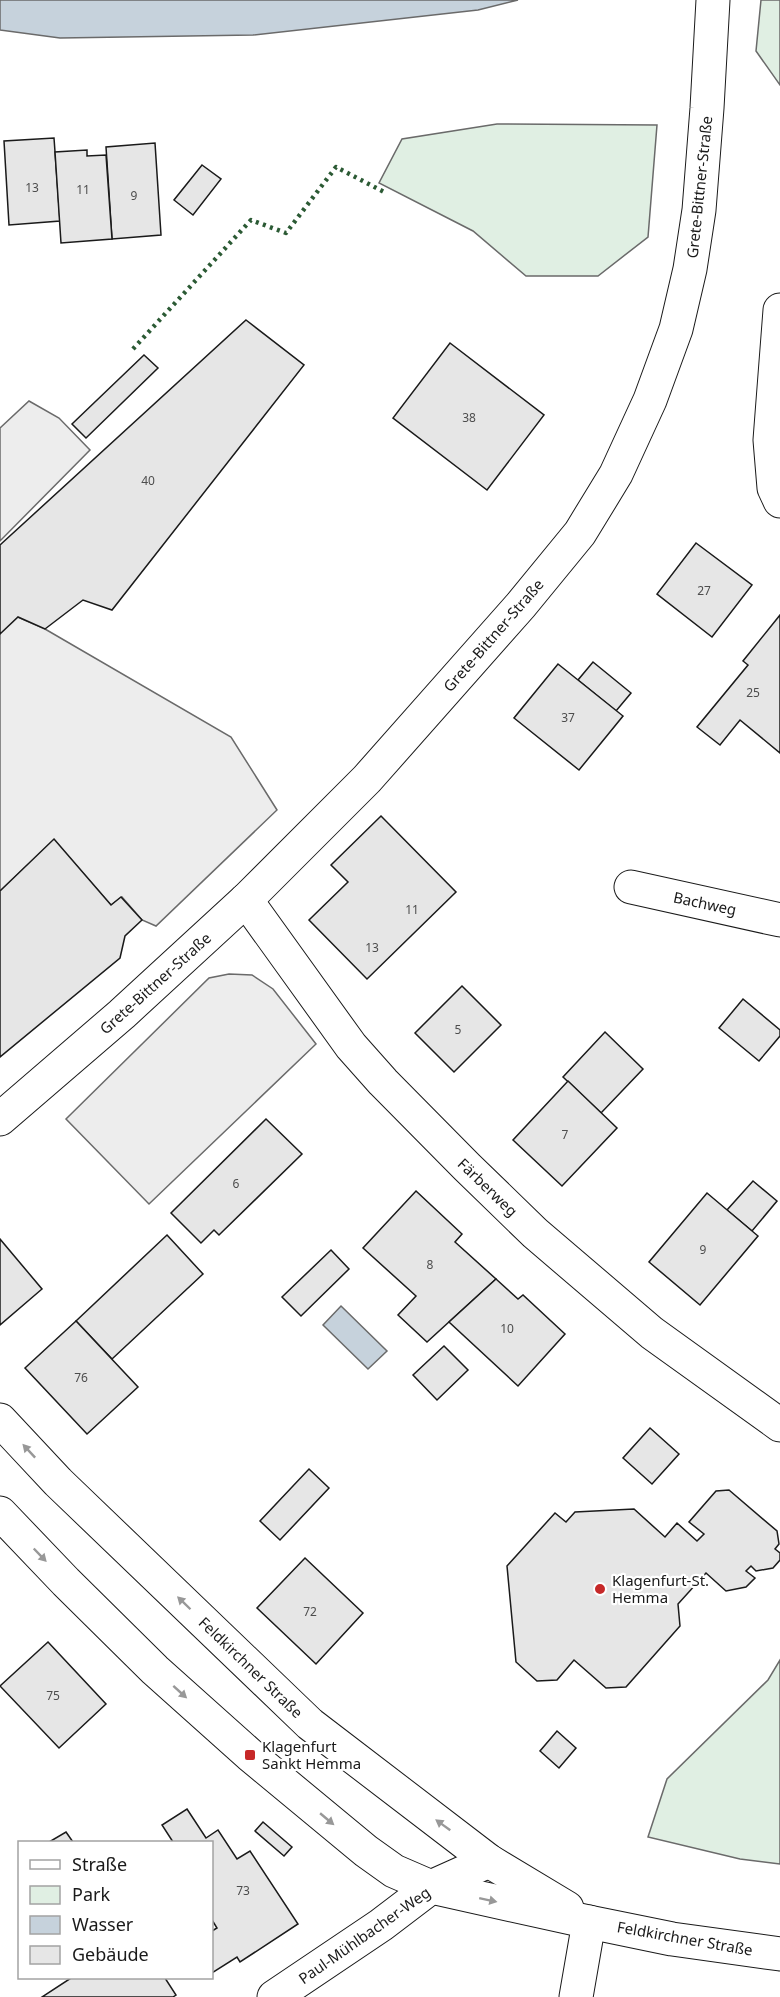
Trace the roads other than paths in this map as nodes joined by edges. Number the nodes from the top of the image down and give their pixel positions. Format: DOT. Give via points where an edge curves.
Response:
graph roads {
  1 [pos="712,8"];
  2 [pos="780,310"];
  3 [pos="780,501"];
  4 [pos="631,887"];
  5 [pos="246,900"];
  6 [pos="780,920"];
  7 [pos="0,1119"];
  8 [pos="0,1420"];
  9 [pos="780,1425"];
  10 [pos="0,1513"];
  11 [pos="489,1861"];
  12 [pos="431,1887"];
  13 [pos="589,1922"];
  14 [pos="780,1954"];
  15 [pos="274,1997"];
  16 [pos="576,1997"];
  1 -- 5 [label="street, Grete-Bittner-Straße" via="700,199 690,269 676,328 650,400 616,474 580,533 521,604 367,779"];
  2 -- 3 [label="street" via="770,440 774,488"];
  4 -- 6 [label="street, Bachweg"];
  5 -- 7 [label="street, Grete-Bittner-Straße"];
  5 -- 9 [label="street, Färberweg" via="351,1046 467,1167 535,1233 652,1333"];
  11 -- 8 [label="street, Feldkirchner Straße, one-way" via="310,1724 58,1482"];
  10 -- 12 [label="street, Feldkirchner Straße, one-way" via="155,1670 250,1755 366,1851 394,1871"];
  11 -- 12 [label="street, Paul-Mühlbacher-Weg"];
  11 -- 13 [label="street, Feldkirchner Straße"];
  12 -- 13 [label="street, Feldkirchner Straße, one-way"];
  12 -- 15 [label="street, Paul-Mühlbacher-Weg"];
  13 -- 14 [label="street, Feldkirchner Straße" via="672,1939"];
  13 -- 16 [label="street"];
}
